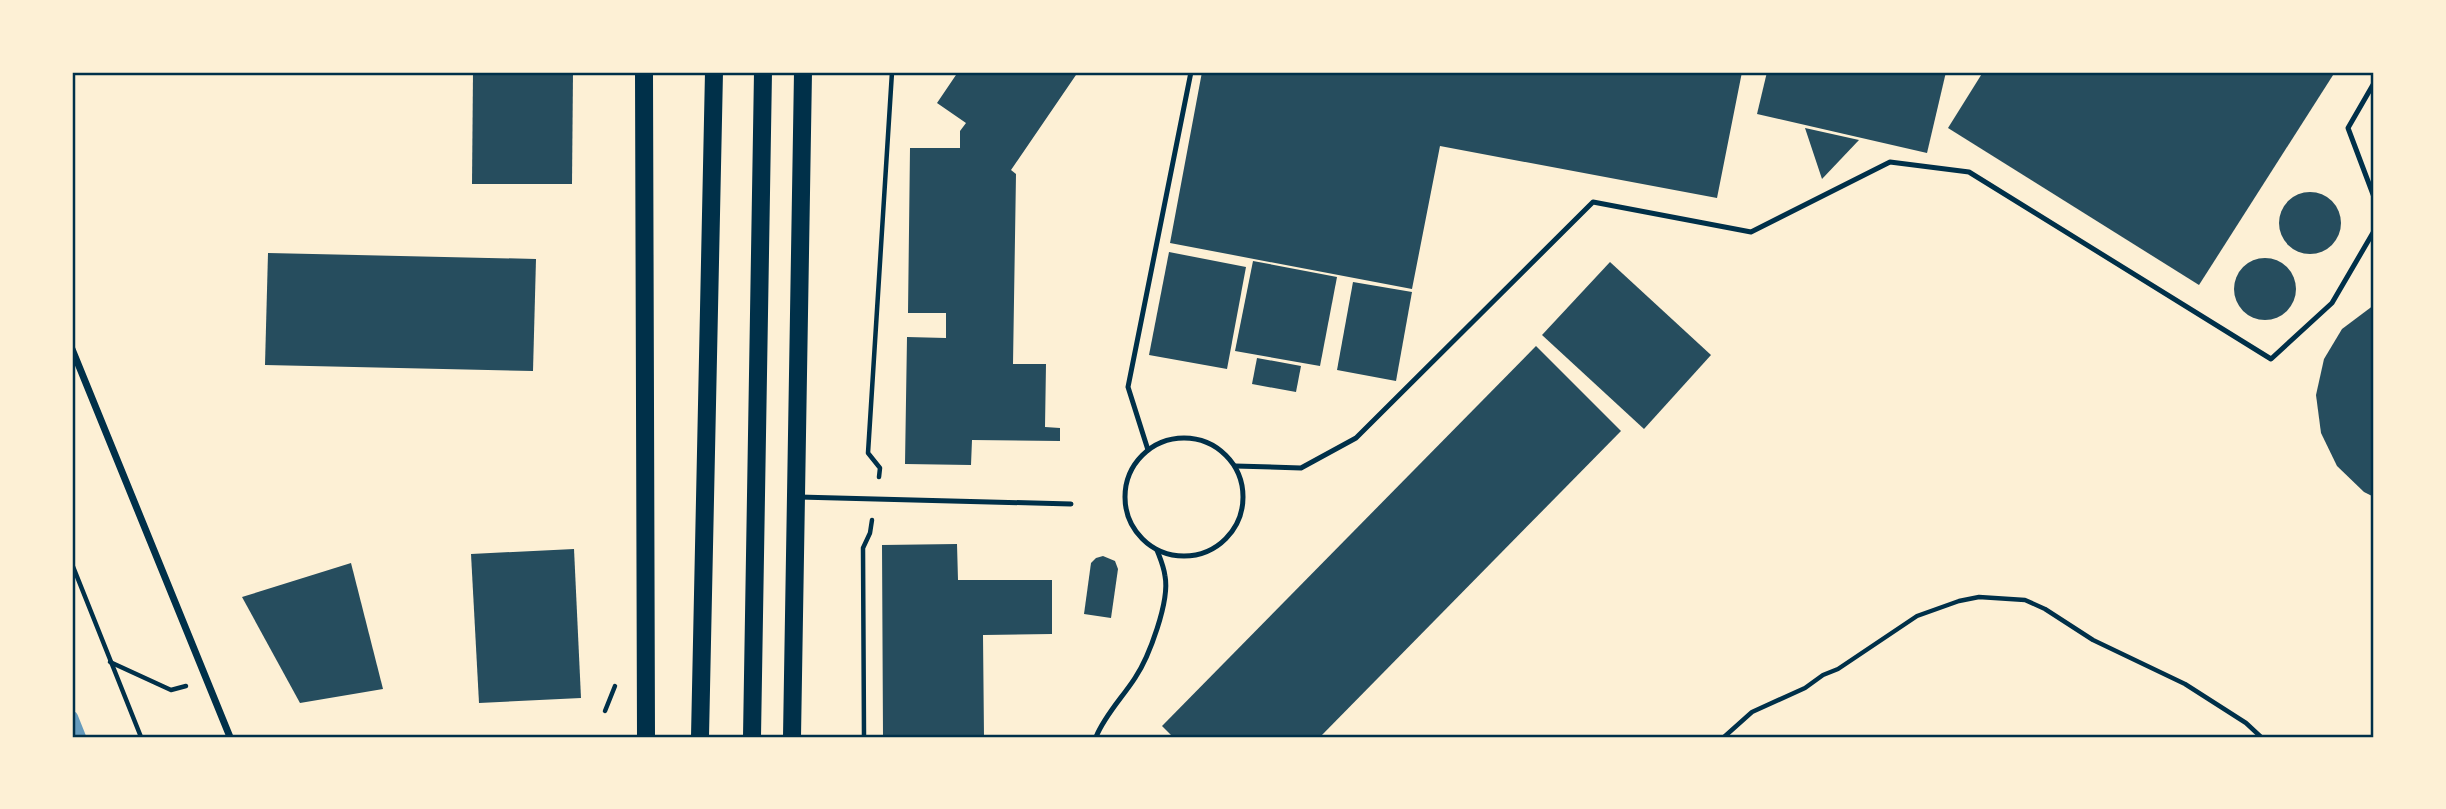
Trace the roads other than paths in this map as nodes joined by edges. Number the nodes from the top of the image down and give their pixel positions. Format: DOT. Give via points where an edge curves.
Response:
graph roads {
  1 [pos="644,72"];
  2 [pos="714,72"];
  3 [pos="763,72"];
  4 [pos="803,72"];
  5 [pos="1191,72"];
  6 [pos="2374,83"];
  7 [pos="2374,197"];
  8 [pos="2374,231"];
  9 [pos="72,349"];
  10 [pos="1148,450"];
  11 [pos="1235,466"];
  12 [pos="796,497"];
  13 [pos="1071,504"];
  14 [pos="1157,550"];
  15 [pos="230,737"];
  16 [pos="646,737"];
  17 [pos="700,737"];
  18 [pos="752,737"];
  19 [pos="792,737"];
  20 [pos="1096,737"];
  1 -- 16 [label="main road"];
  2 -- 17 [label="main road"];
  3 -- 18 [label="main road"];
  4 -- 12 [label="main road"];
  5 -- 10 [label="lane" via="1128,387"];
  6 -- 7 [label="lane" via="2348,128"];
  8 -- 11 [label="lane" via="2332,303 2271,359 1969,172 1890,162 1751,232 1593,202 1356,438 1301,467"];
  9 -- 15 [label="street"];
  10 -- 11 [label="lane" via="1176,439 1205,441"];
  10 -- 14 [label="lane" via="1134,465 1125,503 1130,522"];
  11 -- 14 [label="lane" via="1244,503 1228,537 1195,556"];
  12 -- 13 [label="lane"];
  12 -- 19 [label="main road"];
  14 -- 20 [label="lane" via="1166,578 1159,623 1136,676"];
}
